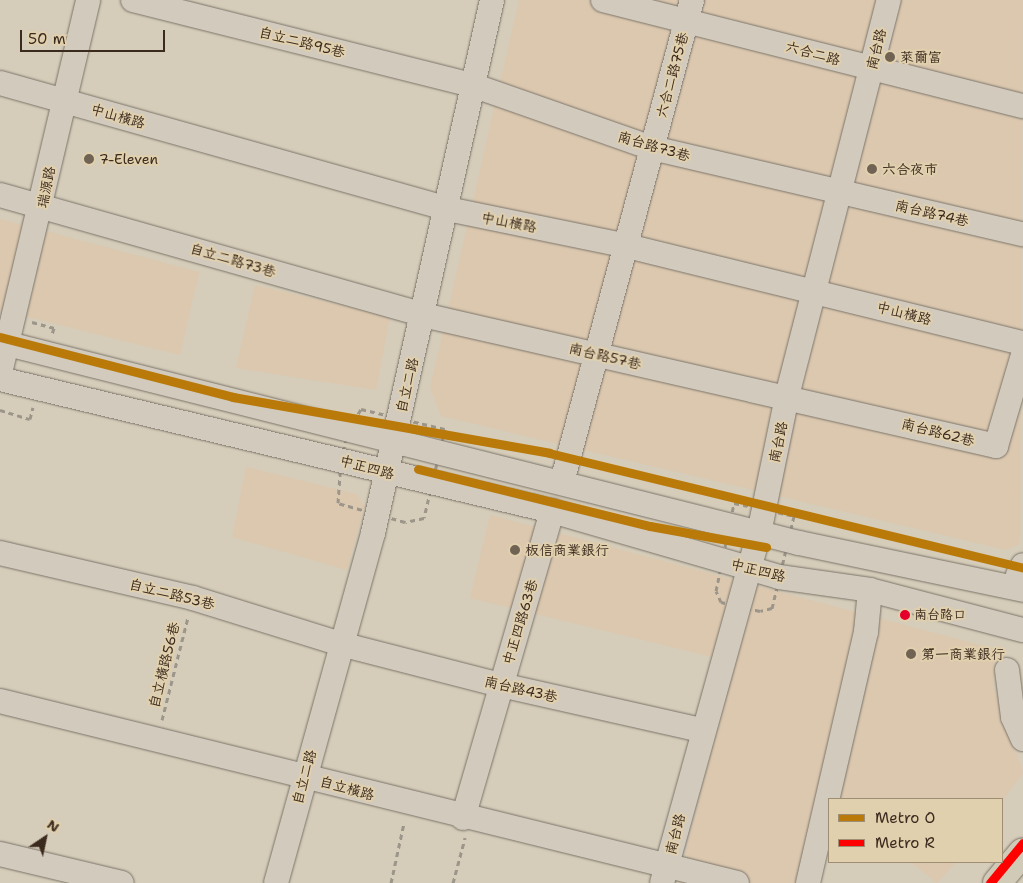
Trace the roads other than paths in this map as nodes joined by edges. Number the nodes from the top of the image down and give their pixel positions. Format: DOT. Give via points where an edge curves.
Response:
graph roads {
  1 [pos="88,0"];
  2 [pos="133,0"];
  3 [pos="492,0"];
  4 [pos="603,0"];
  5 [pos="889,0"];
  6 [pos="689,10"];
  7 [pos="871,68"];
  8 [pos="0,82"];
  9 [pos="472,85"];
  10 [pos="63,100"];
  11 [pos="1023,106"];
  12 [pos="652,148"];
  13 [pos="840,192"];
  14 [pos="0,195"];
  15 [pos="42,206"];
  16 [pos="447,209"];
  17 [pos="1023,234"];
  18 [pos="622,245"];
  19 [pos="815,290"];
  20 [pos="423,314"];
  21 [pos="4,343"];
  22 [pos="1023,343"];
  23 [pos="593,353"];
  24 [pos="1023,356"];
  25 [pos="0,373"];
  26 [pos="0,378"];
  27 [pos="787,396"];
  28 [pos="394,441"];
  29 [pos="387,472"];
  30 [pos="562,482"];
  31 [pos="552,511"];
  32 [pos="759,533"];
  33 [pos="0,552"];
  34 [pos="749,569"];
  35 [pos="1021,576"];
  36 [pos="870,590"];
  37 [pos="1023,630"];
  38 [pos="341,644"];
  39 [pos="1007,670"];
  40 [pos="501,685"];
  41 [pos="0,701"];
  42 [pos="702,730"];
  43 [pos="1023,739"];
  44 [pos="304,776"];
  45 [pos="466,819"];
  46 [pos="1023,852"];
  47 [pos="0,854"];
  48 [pos="664,875"];
  49 [pos="122,883"];
  50 [pos="276,883"];
  51 [pos="737,883"];
  52 [pos="808,883"];
  53 [pos="997,883"];
  1 -- 10 [label="street, 瑞源路"];
  2 -- 9 [label="street, 自立二路95巷"];
  3 -- 9 [label="street, 自立二路"];
  4 -- 6 [label="street, 六合二路"];
  5 -- 7 [label="street, 南台路"];
  6 -- 7 [label="street, 六合二路"];
  6 -- 12 [label="street, 六合二路75巷"];
  7 -- 11 [label="street, 六合二路"];
  7 -- 13 [label="street, 南台路"];
  8 -- 10 [label="street, 中山橫路"];
  9 -- 12 [label="street, 南台路73巷"];
  9 -- 16 [label="street, 自立二路"];
  10 -- 15 [label="street, 瑞源路"];
  10 -- 16 [label="street, 中山橫路"];
  12 -- 13 [label="street, 南台路73巷"];
  12 -- 18 [label="street, 六合二路75巷"];
  13 -- 17 [label="street, 南台路74巷"];
  13 -- 19 [label="street, 南台路"];
  14 -- 15 [label="street, 自立二路73巷"];
  15 -- 20 [label="street, 自立二路73巷"];
  15 -- 21 [label="street, 瑞源路"];
  16 -- 18 [label="street, 中山橫路"];
  16 -- 20 [label="street, 自立二路"];
  18 -- 19 [label="street, 中山橫路"];
  18 -- 23 [label="street, 六合二路75巷"];
  19 -- 22 [label="street, 中山橫路"];
  19 -- 27 [label="street, 南台路"];
  20 -- 23 [label="street, 南台路57巷"];
  20 -- 28 [label="street, 自立二路"];
  21 -- 25 [label="street, 瑞源路"];
  21 -- 28 [label="street"];
  23 -- 27 [label="street, 南台路57巷"];
  23 -- 30 [label="street, 六合二路75巷"];
  24 -- 27 [label="street, 南台路62巷" via="996,446"];
  26 -- 29 [label="street, 中正四路"];
  27 -- 32 [label="street, 南台路"];
  28 -- 29 [label="street, 自立二路"];
  28 -- 30 [label="street"];
  29 -- 31 [label="street, 中正四路"];
  29 -- 38 [label="street, 自立二路"];
  30 -- 32 [label="street"];
  31 -- 34 [label="street, 中正四路"];
  31 -- 40 [label="street, 中正四路63巷"];
  32 -- 34 [label="street, 南台路"];
  32 -- 35 [label="street"];
  33 -- 38 [label="street, 自立二路53巷" via="193,598"];
  34 -- 36 [label="street, 中正四路"];
  34 -- 42 [label="street, 南台路"];
  36 -- 37 [label="street, 中正四路"];
  36 -- 52 [label="street" via="866,632"];
  38 -- 40 [label="street, 南台路43巷"];
  38 -- 44 [label="street, 自立二路"];
  39 -- 43 [label="street" via="1013,717"];
  40 -- 42 [label="street, 南台路43巷"];
  40 -- 45 [label="street, 中正四路63巷"];
  41 -- 44 [label="street, 自立橫路" via="158,737"];
  42 -- 48 [label="street, 南台路"];
  44 -- 45 [label="street, 自立橫路"];
  44 -- 50 [label="street, 自立二路"];
  45 -- 48 [label="street, 自立橫路"];
  46 -- 53 [label="main road"];
  47 -- 49 [label="street"];
  48 -- 51 [label="street, 自立橫路"];
}
